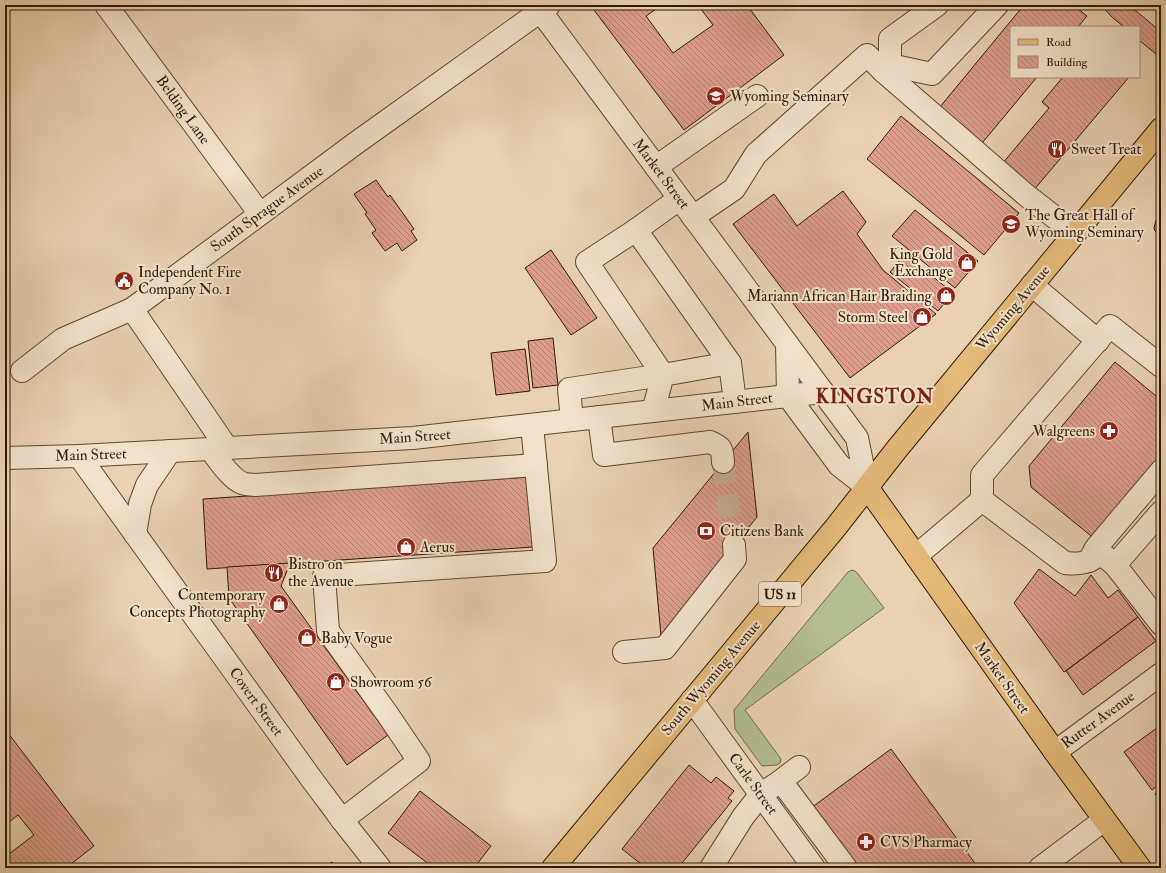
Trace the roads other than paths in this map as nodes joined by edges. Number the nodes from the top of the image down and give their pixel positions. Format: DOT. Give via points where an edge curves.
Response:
graph roads {
  1 [pos="106,5"];
  2 [pos="937,5"];
  3 [pos="998,5"];
  4 [pos="542,7"];
  5 [pos="887,68"];
  6 [pos="757,96"];
  7 [pos="1161,129"];
  8 [pos="656,167"];
  9 [pos="679,199"];
  10 [pos="260,214"];
  11 [pos="693,217"];
  12 [pos="636,230"];
  13 [pos="1075,233"];
  14 [pos="1032,286"];
  15 [pos="132,309"];
  16 [pos="1098,341"];
  17 [pos="787,344"];
  18 [pos="730,363"];
  19 [pos="1161,366"];
  20 [pos="22,371"];
  21 [pos="663,375"];
  22 [pos="823,392"];
  23 [pos="788,396"];
  24 [pos="735,402"];
  25 [pos="653,411"];
  26 [pos="600,417"];
  27 [pos="572,420"];
  28 [pos="532,425"];
  29 [pos="218,448"];
  30 [pos="170,451"];
  31 [pos="79,456"];
  32 [pos="5,458"];
  33 [pos="723,462"];
  34 [pos="536,465"];
  35 [pos="1161,471"];
  36 [pos="867,487"];
  37 [pos="1161,489"];
  38 [pos="982,500"];
  39 [pos="1161,512"];
  40 [pos="135,534"];
  41 [pos="734,545"];
  42 [pos="916,556"];
  43 [pos="1102,560"];
  44 [pos="1161,624"];
  45 [pos="624,652"];
  46 [pos="1161,674"];
  47 [pos="692,700"];
  48 [pos="1055,752"];
  49 [pos="799,767"];
  50 [pos="781,780"];
  51 [pos="761,794"];
  52 [pos="342,820"];
  53 [pos="1104,820"];
  54 [pos="380,868"];
  55 [pos="553,868"];
  56 [pos="711,868"];
  57 [pos="814,868"];
  58 [pos="846,868"];
  59 [pos="1040,868"];
  60 [pos="1140,868"];
  1 -- 10 [label="street, Belding Lane"];
  2 -- 5 [label="street" via="890,39"];
  3 -- 5 [label="street" via="932,74"];
  4 -- 8 [label="street, Market Street"];
  4 -- 10 [label="street, South Sprague Avenue"];
  5 -- 11 [label="street" via="867,55 756,154 734,189"];
  5 -- 13 [label="street" via="1026,195"];
  6 -- 8 [label="street"];
  7 -- 13 [label="main road, Wyoming Avenue / US 11"];
  8 -- 9 [label="street, Market Street"];
  9 -- 11 [label="street, Market Street"];
  9 -- 12 [label="street"];
  10 -- 15 [label="street, South Sprague Avenue"];
  11 -- 17 [label="street, Market Street"];
  12 -- 18 [label="street"];
  12 -- 21 [label="street" via="587,262"];
  13 -- 14 [label="main road, Wyoming Avenue / US 11"];
  14 -- 16 [label="street"];
  14 -- 36 [label="main road, Wyoming Avenue / US 11"];
  15 -- 20 [label="street, South Sprague Avenue" via="63,339"];
  15 -- 29 [label="street"];
  16 -- 19 [label="street" via="1110,326"];
  16 -- 38 [label="street" via="982,475"];
  17 -- 22 [label="street, Market Street"];
  17 -- 23 [label="street"];
  18 -- 21 [label="street"];
  18 -- 24 [label="street"];
  21 -- 25 [label="street"];
  21 -- 27 [label="street" via="569,389"];
  22 -- 23 [label="street, Main Street"];
  22 -- 36 [label="street, Market Street" via="857,438"];
  23 -- 24 [label="street, Main Street"];
  23 -- 36 [label="street, Market Street" via="839,465"];
  24 -- 25 [label="street, Main Street"];
  25 -- 26 [label="street, Main Street"];
  26 -- 27 [label="street, Main Street"];
  26 -- 33 [label="street" via="604,454 710,442 722,451"];
  27 -- 28 [label="street, Main Street"];
  28 -- 29 [label="street, Main Street" via="413,438"];
  28 -- 34 [label="street"];
  29 -- 30 [label="street, Main Street"];
  29 -- 34 [label="street" via="231,475 244,484"];
  30 -- 31 [label="street, Main Street"];
  30 -- 40 [label="street" via="147,485 140,504"];
  31 -- 32 [label="street, Main Street"];
  31 -- 40 [label="street, Covert Street"];
  34 -- 52 [label="street" via="545,562 324,576 328,631 419,761"];
  35 -- 43 [label="street" via="1096,548"];
  36 -- 42 [label="main road, Market Street"];
  36 -- 47 [label="main road, South Wyoming Avenue / US 11"];
  37 -- 43 [label="street"];
  38 -- 42 [label="street"];
  38 -- 43 [label="street" via="1065,563 1078,564"];
  39 -- 43 [label="street"];
  40 -- 52 [label="street, Covert Street"];
  41 -- 45 [label="street" via="735,559 664,648"];
  42 -- 48 [label="main road, Market Street"];
  43 -- 44 [label="street"];
  46 -- 48 [label="street, Rutter Avenue"];
  47 -- 51 [label="street, Carle Street"];
  47 -- 55 [label="main road, South Wyoming Avenue / US 11"];
  48 -- 53 [label="main road, Market Street"];
  49 -- 50 [label="street"];
  50 -- 51 [label="street"];
  50 -- 58 [label="street"];
  51 -- 56 [label="street" via="743,817"];
  51 -- 57 [label="street, Carle Street"];
  52 -- 54 [label="street, Covert Street"];
  53 -- 59 [label="street"];
  53 -- 60 [label="main road, Market Street"];
}
